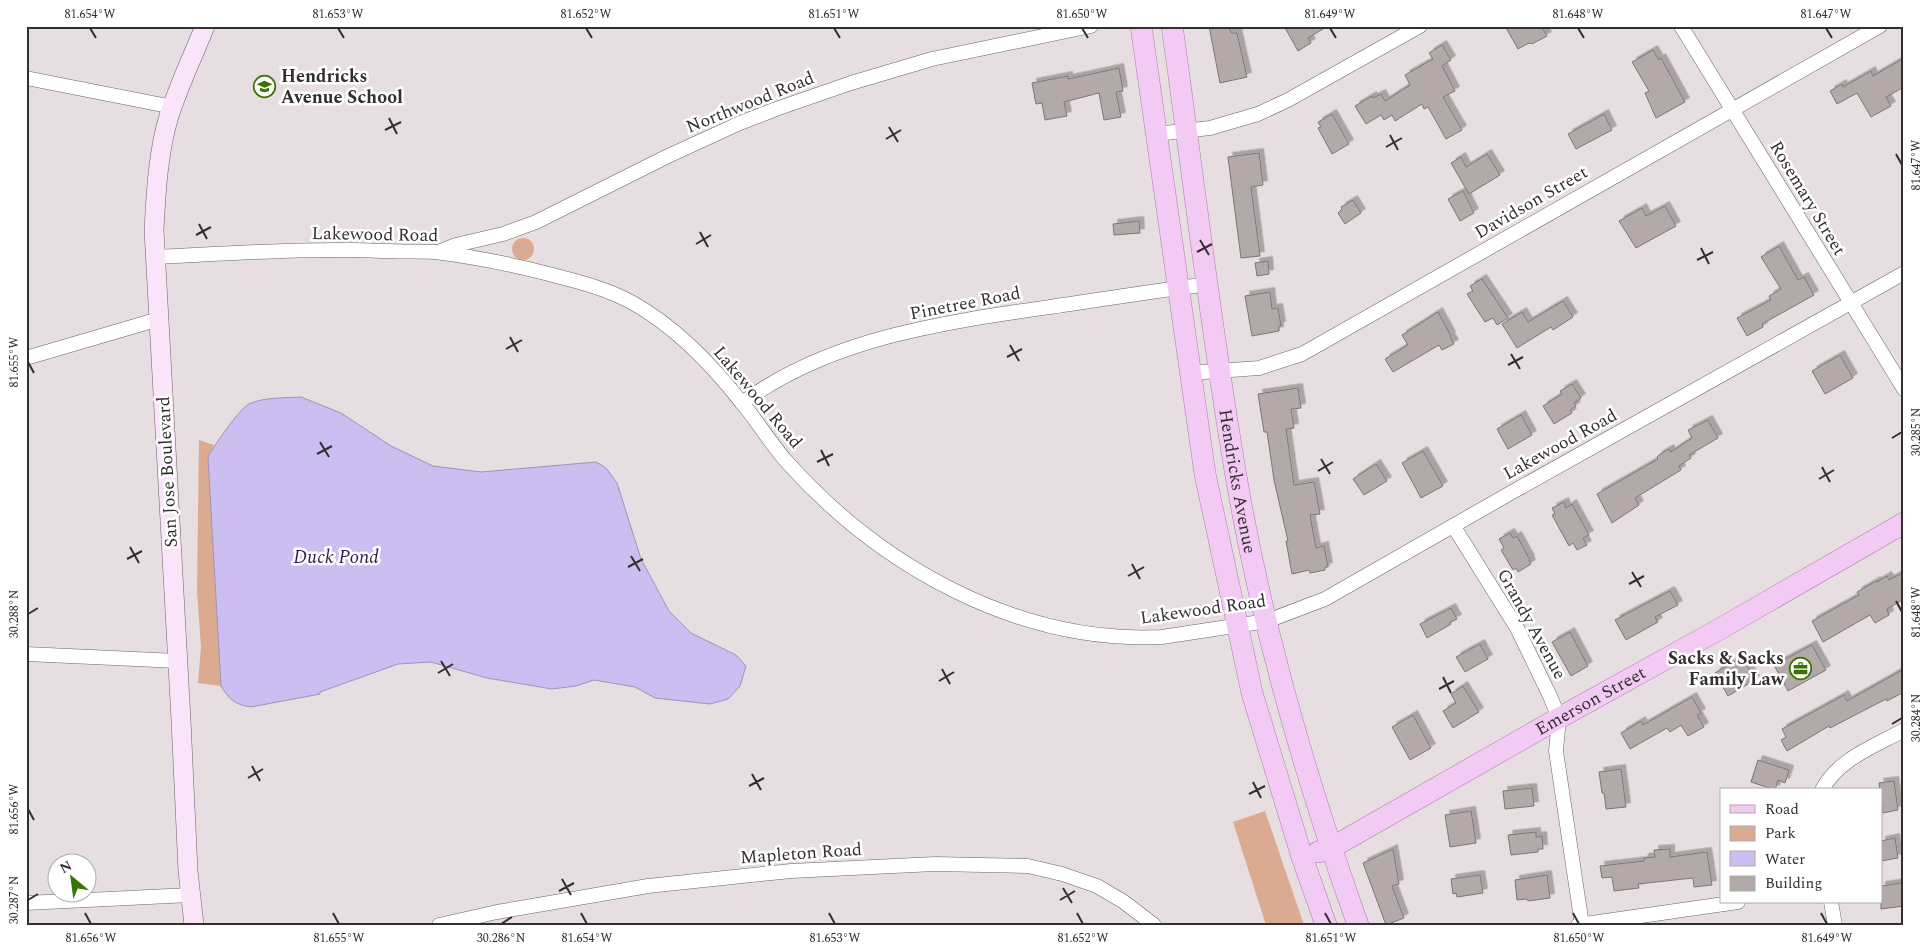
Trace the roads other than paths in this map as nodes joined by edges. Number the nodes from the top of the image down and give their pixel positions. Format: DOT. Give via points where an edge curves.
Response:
graph roads {
  1 [pos="205,26"];
  2 [pos="1091,26"];
  3 [pos="1141,26"];
  4 [pos="1172,26"];
  5 [pos="1420,26"];
  6 [pos="1681,26"];
  7 [pos="1880,26"];
  8 [pos="26,78"];
  9 [pos="173,107"];
  10 [pos="1732,110"];
  11 [pos="1187,131"];
  12 [pos="1156,134"];
  13 [pos="438,253"];
  14 [pos="156,257"];
  15 [pos="1904,273"];
  16 [pos="1208,284"];
  17 [pos="1179,288"];
  18 [pos="1850,303"];
  19 [pos="159,319"];
  20 [pos="26,358"];
  21 [pos="1220,371"];
  22 [pos="1190,373"];
  23 [pos="1904,389"];
  24 [pos="742,403"];
  25 [pos="1904,523"];
  26 [pos="1454,526"];
  27 [pos="1266,621"];
  28 [pos="1237,626"];
  29 [pos="26,654"];
  30 [pos="178,661"];
  31 [pos="1558,718"];
  32 [pos="1904,730"];
  33 [pos="1823,788"];
  34 [pos="1331,848"];
  35 [pos="1305,865"];
  36 [pos="190,895"];
  37 [pos="26,903"];
  38 [pos="1724,904"];
  39 [pos="1831,904"];
  40 [pos="1582,924"];
  41 [pos="194,925"];
  42 [pos="439,925"];
  43 [pos="1154,925"];
  44 [pos="1326,925"];
  45 [pos="1338,925"];
  46 [pos="1358,925"];
  47 [pos="1578,925"];
  48 [pos="1835,925"];
  1 -- 9 [label="street, San Jose Boulevard"];
  2 -- 13 [label="street, Northwood Road" via="932,59 776,109 666,157 536,222"];
  3 -- 12 [label="main road, Hendricks Avenue"];
  4 -- 11 [label="main road, Hendricks Avenue"];
  5 -- 11 [label="street" via="1258,114"];
  6 -- 10 [label="street, Rosemary Street"];
  7 -- 10 [label="street, Davidson Street"];
  8 -- 9 [label="street"];
  9 -- 14 [label="street, San Jose Boulevard" via="156,196"];
  10 -- 18 [label="street, Rosemary Street"];
  10 -- 21 [label="street, Davidson Street" via="1302,354 1259,368"];
  11 -- 12 [label="street"];
  11 -- 16 [label="main road, Hendricks Avenue"];
  12 -- 17 [label="main road, Hendricks Avenue"];
  13 -- 14 [label="street, Lakewood Road" via="340,250"];
  13 -- 24 [label="street, Lakewood Road" via="523,267 608,291 633,303 673,331 719,375"];
  14 -- 19 [label="street, San Jose Boulevard"];
  15 -- 18 [label="street, Lakewood Road"];
  16 -- 17 [label="street, Pinetree Road"];
  16 -- 21 [label="main road, Hendricks Avenue"];
  17 -- 22 [label="main road, Hendricks Avenue"];
  17 -- 24 [label="street, Pinetree Road" via="988,316 874,341 791,373"];
  18 -- 23 [label="street, Rosemary Street"];
  18 -- 26 [label="street, Lakewood Road"];
  19 -- 20 [label="street"];
  19 -- 30 [label="street, San Jose Boulevard"];
  21 -- 22 [label="street, Davidson Street"];
  21 -- 27 [label="main road, Hendricks Avenue" via="1235,471"];
  22 -- 28 [label="main road, Hendricks Avenue" via="1205,474"];
  24 -- 28 [label="street, Lakewood Road" via="788,463 845,518 895,556 975,600 1024,619 1087,634 1154,638"];
  25 -- 31 [label="main road, Emerson Street"];
  26 -- 27 [label="street, Lakewood Road" via="1339,592"];
  26 -- 31 [label="street, Grandy Avenue" via="1517,628"];
  27 -- 28 [label="street, Lakewood Road"];
  27 -- 34 [label="main road, Hendricks Avenue" via="1281,684"];
  28 -- 35 [label="main road, Hendricks Avenue" via="1252,694"];
  29 -- 30 [label="street"];
  30 -- 36 [label="street, San Jose Boulevard"];
  31 -- 34 [label="main road, Emerson Street"];
  31 -- 40 [label="street, Grandy Avenue" via="1556,751"];
  32 -- 33 [label="street" via="1841,766 1827,779"];
  34 -- 35 [label="main road, Emerson Street"];
  34 -- 46 [label="main road, Hendricks Avenue"];
  35 -- 44 [label="main road, Hendricks Avenue"];
  35 -- 45 [label="main road"];
  36 -- 37 [label="street"];
  36 -- 41 [label="street, San Jose Boulevard"];
  38 -- 40 [label="street"];
  39 -- 48 [label="street"];
  40 -- 47 [label="street"];
  42 -- 43 [label="street, Mapleton Road" via="648,886 792,871 935,864 1028,866 1062,874 1097,886"];
}
